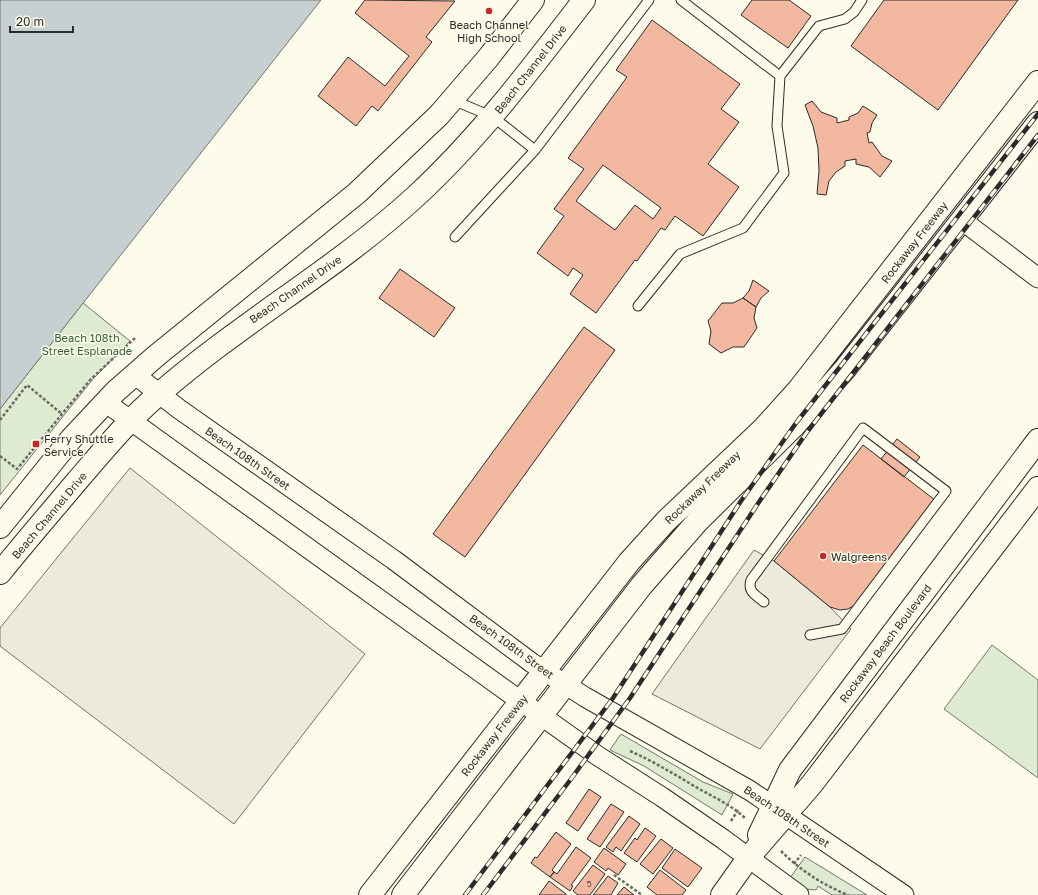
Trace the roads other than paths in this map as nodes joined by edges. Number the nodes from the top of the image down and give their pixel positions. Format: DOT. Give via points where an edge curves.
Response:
graph roads {
  1 [pos="533,0"];
  2 [pos="584,0"];
  3 [pos="649,0"];
  4 [pos="681,0"];
  5 [pos="862,0"];
  6 [pos="780,76"];
  7 [pos="1038,82"];
  8 [pos="453,100"];
  9 [pos="493,117"];
  10 [pos="1038,123"];
  11 [pos="535,150"];
  12 [pos="963,221"];
  13 [pos="454,238"];
  14 [pos="1038,278"];
  15 [pos="638,306"];
  16 [pos="134,374"];
  17 [pos="159,393"];
  18 [pos="105,402"];
  19 [pos="131,420"];
  20 [pos="1038,440"];
  21 [pos="1038,488"];
  22 [pos="0,527"];
  23 [pos="0,574"];
  24 [pos="764,602"];
  25 [pos="810,635"];
  26 [pos="543,671"];
  27 [pos="565,684"];
  28 [pos="520,700"];
  29 [pos="542,716"];
  30 [pos="779,812"];
  31 [pos="749,857"];
  32 [pos="370,895"];
  33 [pos="403,895"];
  34 [pos="722,895"];
  35 [pos="799,895"];
  36 [pos="904,895"];
  1 -- 8 [label="street"];
  2 -- 9 [label="street, Beach Channel Drive"];
  3 -- 11 [label="lane"];
  4 -- 6 [label="lane"];
  5 -- 6 [label="lane" via="854,12 845,19 819,26"];
  6 -- 15 [label="lane" via="777,126 784,174 744,228 680,254"];
  7 -- 26 [label="street, Rockaway Freeway" via="799,389 763,429 648,540"];
  8 -- 9 [label="lane"];
  8 -- 16 [label="street" via="357,193"];
  9 -- 11 [label="lane"];
  9 -- 17 [label="street, Beach Channel Drive" via="442,172 388,221 330,266 241,328"];
  10 -- 12 [label="street, Rockaway Freeway"];
  11 -- 13 [label="lane"];
  12 -- 14 [label="street"];
  12 -- 27 [label="street, Rockaway Freeway" via="845,369 789,431 678,543"];
  16 -- 17 [label="street, Beach 108th Street"];
  16 -- 18 [label="street"];
  17 -- 19 [label="street, Beach Channel Drive"];
  17 -- 26 [label="street, Beach 108th Street" via="394,560"];
  18 -- 19 [label="street"];
  18 -- 22 [label="street"];
  19 -- 23 [label="street, Beach Channel Drive"];
  19 -- 28 [label="street"];
  20 -- 30 [label="street, Rockaway Beach Boulevard" via="790,770"];
  21 -- 30 [label="street, Rockaway Beach Boulevard" via="812,784"];
  24 -- 25 [label="lane" via="751,593 751,580 863,428 946,491 842,629"];
  26 -- 27 [label="street, Beach 108th Street"];
  26 -- 28 [label="street, Rockaway Freeway"];
  27 -- 29 [label="street, Rockaway Freeway"];
  27 -- 30 [label="street, Beach 108th Street" via="749,790"];
  28 -- 29 [label="street"];
  28 -- 32 [label="street, Rockaway Freeway"];
  29 -- 31 [label="street"];
  29 -- 33 [label="street, Rockaway Freeway"];
  30 -- 31 [label="street, Rockaway Beach Boulevard"];
  30 -- 36 [label="street, Beach 108th Street"];
  31 -- 34 [label="street, Rockaway Beach Boulevard"];
  31 -- 35 [label="street"];
}
